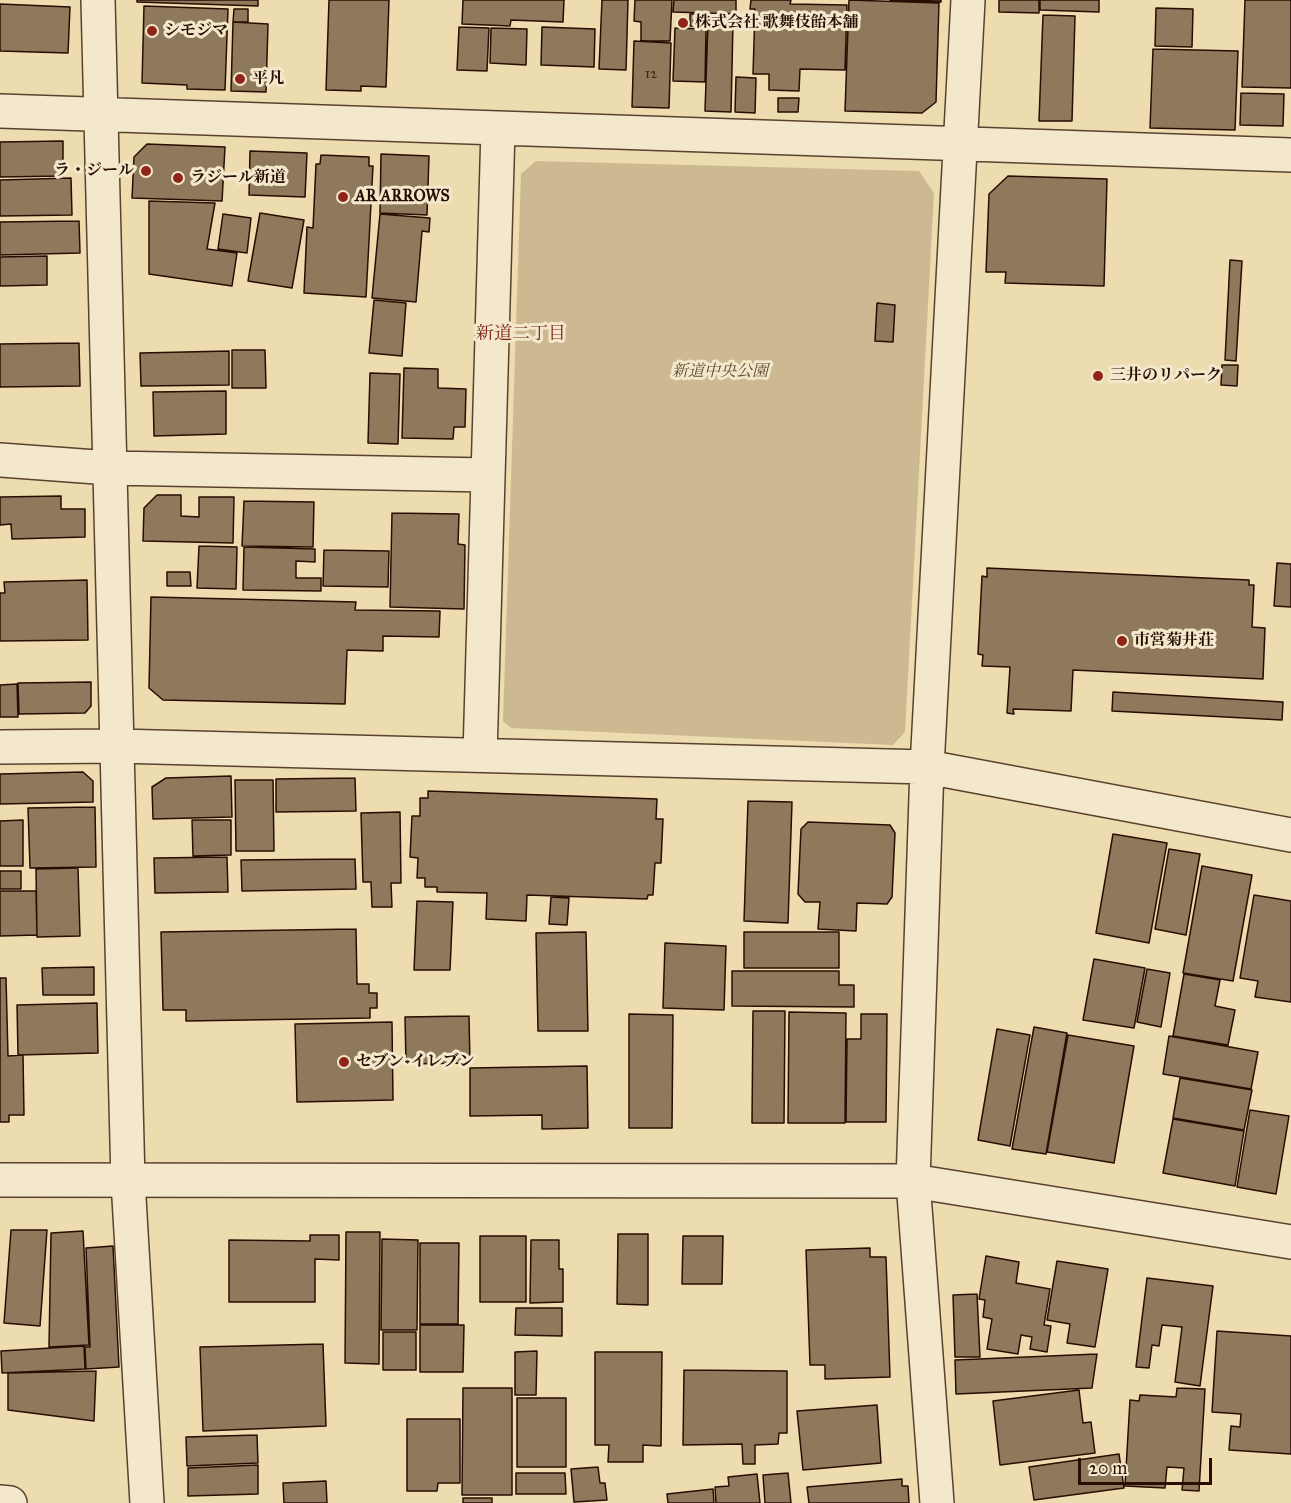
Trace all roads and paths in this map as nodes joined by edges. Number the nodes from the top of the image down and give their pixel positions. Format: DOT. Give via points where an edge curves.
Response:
graph roads {
  1 [pos="98,0"];
  2 [pos="968,0"];
  3 [pos="0,111"];
  4 [pos="101,115"];
  5 [pos="498,129"];
  6 [pos="960,144"];
  7 [pos="1291,155"];
  8 [pos="0,460"];
  9 [pos="110,468"];
  10 [pos="488,475"];
  11 [pos="117,746"];
  12 [pos="0,747"];
  13 [pos="480,755"];
  14 [pos="927,767"];
  15 [pos="1291,835"];
  16 [pos="0,1180"];
  17 [pos="128,1181"];
  18 [pos="913,1181"];
  19 [pos="1291,1242"];
  20 [pos="0,1502"];
  21 [pos="10,1503"];
  22 [pos="147,1503"];
  23 [pos="937,1503"];
  1 -- 4 [label="street"];
  2 -- 6 [label="street"];
  3 -- 4 [label="street"];
  4 -- 5 [label="street"];
  4 -- 9 [label="street"];
  5 -- 6 [label="street"];
  5 -- 10 [label="street"];
  6 -- 7 [label="street"];
  6 -- 14 [label="street"];
  8 -- 9 [label="street"];
  9 -- 10 [label="street"];
  9 -- 11 [label="street"];
  10 -- 13 [label="street"];
  11 -- 12 [label="street"];
  11 -- 13 [label="street"];
  11 -- 17 [label="street"];
  13 -- 14 [label="street"];
  14 -- 15 [label="street"];
  14 -- 18 [label="street"];
  16 -- 17 [label="street"];
  17 -- 18 [label="street"];
  17 -- 22 [label="street"];
  18 -- 19 [label="street"];
  18 -- 23 [label="street"];
  20 -- 21 [label="street"];
}
